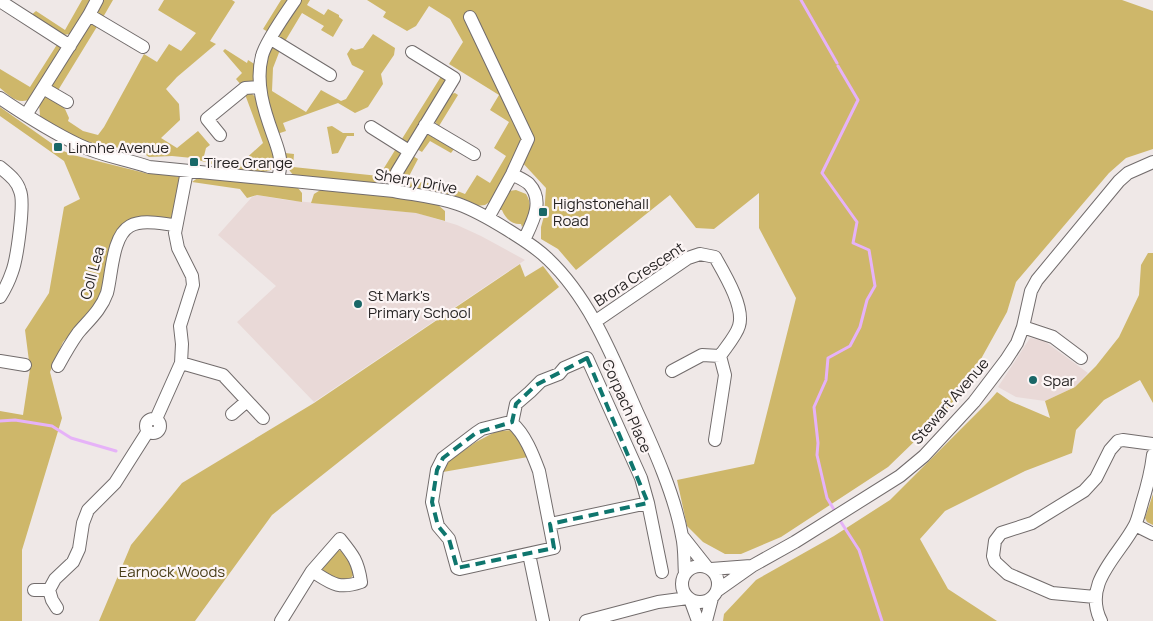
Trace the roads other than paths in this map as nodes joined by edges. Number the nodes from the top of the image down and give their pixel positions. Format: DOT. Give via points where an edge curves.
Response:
graph roads {
  1 [pos="97,0"];
  2 [pos="294,0"];
  3 [pos="0,1"];
  4 [pos="89,15"];
  5 [pos="470,17"];
  6 [pos="271,39"];
  7 [pos="70,46"];
  8 [pos="143,47"];
  9 [pos="412,52"];
  10 [pos="330,75"];
  11 [pos="259,87"];
  12 [pos="43,88"];
  13 [pos="0,98"];
  14 [pos="66,102"];
  15 [pos="26,115"];
  16 [pos="425,125"];
  17 [pos="371,127"];
  18 [pos="220,135"];
  19 [pos="409,151"];
  20 [pos="474,154"];
  21 [pos="1153,162"];
  22 [pos="0,167"];
  23 [pos="187,171"];
  24 [pos="512,174"];
  25 [pos="278,179"];
  26 [pos="394,191"];
  27 [pos="488,218"];
  28 [pos="176,225"];
  29 [pos="524,240"];
  30 [pos="0,297"];
  31 [pos="596,321"];
  32 [pos="1023,327"];
  33 [pos="720,356"];
  34 [pos="1081,358"];
  35 [pos="0,361"];
  36 [pos="181,363"];
  37 [pos="25,365"];
  38 [pos="58,366"];
  39 [pos="672,371"];
  40 [pos="247,401"];
  41 [pos="232,414"];
  42 [pos="263,418"];
  43 [pos="512,423"];
  44 [pos="715,440"];
  45 [pos="1153,444"];
  46 [pos="1153,455"];
  47 [pos="648,502"];
  48 [pos="550,524"];
  49 [pos="1135,524"];
  50 [pos="1153,534"];
  51 [pos="682,536"];
  52 [pos="529,554"];
  53 [pos="752,566"];
  54 [pos="708,568"];
  55 [pos="312,571"];
  56 [pos="662,572"];
  57 [pos="684,577"];
  58 [pos="34,590"];
  59 [pos="49,590"];
  60 [pos="715,594"];
  61 [pos="1095,596"];
  62 [pos="689,598"];
  63 [pos="658,602"];
  64 [pos="58,608"];
  65 [pos="281,621"];
  66 [pos="543,621"];
  67 [pos="586,621"];
  68 [pos="698,621"];
  69 [pos="706,621"];
  70 [pos="1101,621"];
  1 -- 4 [label="street"];
  2 -- 6 [label="street"];
  3 -- 7 [label="street"];
  4 -- 7 [label="street"];
  4 -- 8 [label="street"];
  5 -- 24 [label="street" via="528,138"];
  6 -- 10 [label="street"];
  6 -- 11 [label="street" via="262,55"];
  7 -- 12 [label="street"];
  9 -- 16 [label="street" via="454,78"];
  11 -- 18 [label="street" via="246,88 207,118"];
  11 -- 25 [label="street" via="279,152 281,166"];
  12 -- 14 [label="street"];
  12 -- 15 [label="street"];
  13 -- 15 [label="street, Sherry Drive"];
  15 -- 23 [label="street, Sherry Drive" via="80,145 108,156 149,167"];
  16 -- 19 [label="street"];
  16 -- 20 [label="street"];
  17 -- 19 [label="street"];
  19 -- 26 [label="street" via="397,172"];
  21 -- 32 [label="street, Stewart Avenue" via="1128,173 1119,181 1044,271 1031,291"];
  22 -- 30 [label="street" via="18,185 23,206 13,270"];
  23 -- 25 [label="street, Sherry Drive"];
  23 -- 28 [label="street"];
  24 -- 27 [label="street"];
  24 -- 29 [label="street" via="528,183 536,195 536,208"];
  25 -- 26 [label="street, Sherry Drive"];
  26 -- 27 [label="street, Sherry Drive" via="458,204"];
  27 -- 29 [label="street, Sherry Drive"];
  28 -- 36 [label="street" via="178,248 189,267 193,285 180,326"];
  28 -- 38 [label="street, Coll Lea" via="139,222 128,226 118,239 106,294 98,313 68,347"];
  29 -- 31 [label="street, Sherry Drive" via="548,258"];
  31 -- 33 [label="street, Brora Crescent" via="688,258 700,254 715,258 739,305 739,325"];
  31 -- 51 [label="street, Sherry Drive" via="653,448"];
  32 -- 34 [label="street" via="1053,336"];
  32 -- 53 [label="street, Stewart Avenue" via="1006,360 974,402 924,456 900,476"];
  33 -- 39 [label="street" via="702,355"];
  33 -- 44 [label="street" via="725,375"];
  35 -- 37 [label="street"];
  36 -- 40 [label="street" via="223,375"];
  36 -- 59 [label="street" via="156,419 148,420 148,431 115,482 88,510 80,549 73,562 55,579"];
  40 -- 41 [label="street"];
  40 -- 42 [label="street"];
  43 -- 47 [label="street, Corpach Place" via="516,404 541,381 587,358 641,478"];
  43 -- 48 [label="street" via="519,429 539,471"];
  43 -- 52 [label="street" via="482,429 443,458 437,470 432,502 438,526 449,539 457,568"];
  45 -- 61 [label="street" via="1118,442 1084,491 1032,523 1001,533 995,541 995,562 1008,574 1052,593"];
  46 -- 49 [label="street" via="1148,486"];
  47 -- 48 [label="street"];
  47 -- 56 [label="street, Corpach Place"];
  48 -- 52 [label="street" via="554,548"];
  49 -- 50 [label="street"];
  49 -- 61 [label="street" via="1112,558"];
  51 -- 54 [label="street, Sherry Drive"];
  51 -- 57 [label="street, Sherry Drive"];
  52 -- 66 [label="street"];
  53 -- 54 [label="street, Stewart Avenue"];
  53 -- 60 [label="street, Stewart Avenue"];
  54 -- 57 [label="street" via="694,567"];
  54 -- 60 [label="street" via="718,578"];
  55 -- 65 [label="street"];
  57 -- 62 [label="street" via="682,586"];
  57 -- 63 [label="street"];
  58 -- 59 [label="street"];
  59 -- 64 [label="street"];
  60 -- 62 [label="street" via="700,602"];
  60 -- 69 [label="street"];
  61 -- 70 [label="street" via="1096,612"];
  62 -- 63 [label="street"];
  62 -- 68 [label="street"];
  63 -- 67 [label="street"];
}
